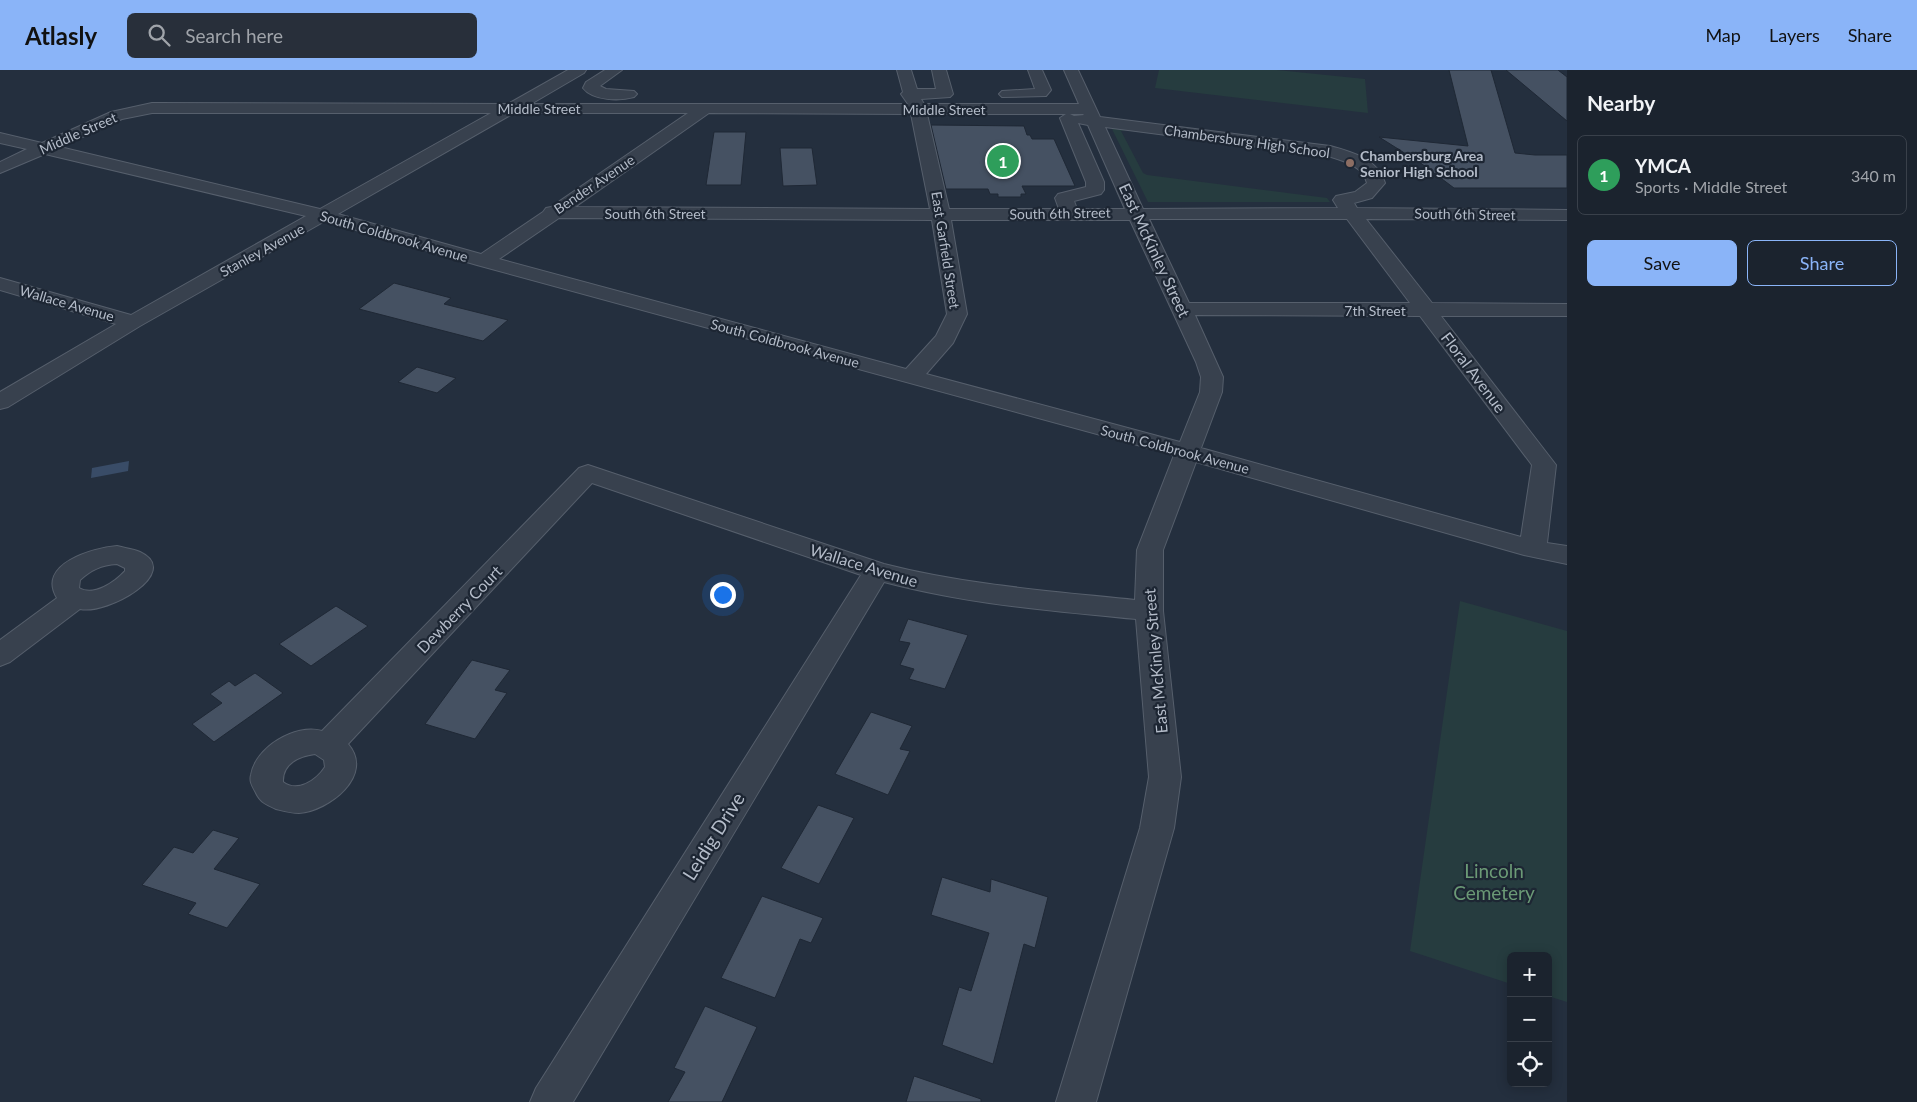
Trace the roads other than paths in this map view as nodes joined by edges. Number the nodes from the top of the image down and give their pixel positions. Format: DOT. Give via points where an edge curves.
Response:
graph roads {
  1 [pos="578,70"];
  2 [pos="616,70"];
  3 [pos="904,70"];
  4 [pos="939,70"];
  5 [pos="1035,70"];
  6 [pos="1071,70"];
  7 [pos="945,94"];
  8 [pos="972,94"];
  9 [pos="991,94"];
  10 [pos="709,104"];
  11 [pos="916,107"];
  12 [pos="513,108"];
  13 [pos="1084,116"];
  14 [pos="0,138"];
  15 [pos="43,148"];
  16 [pos="0,168"];
  17 [pos="988,198"];
  18 [pos="1056,201"];
  19 [pos="1346,206"];
  20 [pos="552,212"];
  21 [pos="1136,212"];
  22 [pos="940,214"];
  23 [pos="323,215"];
  24 [pos="1567,215"];
  25 [pos="484,261"];
  26 [pos="0,284"];
  27 [pos="1183,309"];
  28 [pos="1426,310"];
  29 [pos="1567,310"];
  30 [pos="133,322"];
  31 [pos="911,377"];
  32 [pos="0,402"];
  33 [pos="1189,452"];
  34 [pos="588,473"];
  35 [pos="1533,549"];
  36 [pos="1567,555"];
  37 [pos="877,571"];
  38 [pos="74,599"];
  39 [pos="1149,611"];
  40 [pos="0,654"];
  41 [pos="329,744"];
  42 [pos="550,1102"];
  43 [pos="1076,1102"];
  1 -- 12 [label="street, Stanley Avenue"];
  2 -- 10 [label="street" via="591,88 604,94"];
  3 -- 11 [label="street, East Garfield Street"];
  4 -- 7 [label="street"];
  5 -- 9 [label="street" via="1041,92"];
  6 -- 13 [label="street, East McKinley Street"];
  7 -- 8 [label="street"];
  7 -- 11 [label="street"];
  10 -- 11 [label="street, Middle Street"];
  10 -- 12 [label="street, Middle Street"];
  10 -- 20 [label="street, Bender Avenue"];
  11 -- 13 [label="street"];
  11 -- 13 [label="street, Middle Street"];
  11 -- 22 [label="street, East Garfield Street" via="945,195"];
  12 -- 15 [label="street, Middle Street" via="152,108 116,115"];
  12 -- 23 [label="street, Stanley Avenue"];
  13 -- 18 [label="street" via="1095,190"];
  13 -- 19 [label="street, Chambersburg High School" via="1338,153 1366,167 1374,175 1376,183 1371,191"];
  13 -- 21 [label="street, East McKinley Street"];
  14 -- 15 [label="street, South Coldbrook Avenue"];
  15 -- 16 [label="street, Middle Street"];
  15 -- 23 [label="street, South Coldbrook Avenue"];
  17 -- 18 [label="street"];
  18 -- 21 [label="street, South 6th Street"];
  18 -- 22 [label="street, South 6th Street"];
  19 -- 21 [label="street, South 6th Street"];
  19 -- 24 [label="street, South 6th Street"];
  19 -- 28 [label="street, Floral Avenue"];
  20 -- 22 [label="street, South 6th Street"];
  20 -- 25 [label="street, Bender Avenue"];
  21 -- 27 [label="street, East McKinley Street"];
  22 -- 31 [label="street, East Garfield Street" via="957,314 945,338"];
  23 -- 25 [label="street, South Coldbrook Avenue"];
  23 -- 30 [label="street, Stanley Avenue"];
  25 -- 31 [label="street, South Coldbrook Avenue"];
  26 -- 30 [label="street, Wallace Avenue"];
  27 -- 28 [label="street, 7th Street"];
  27 -- 33 [label="street, East McKinley Street" via="1212,377 1211,392"];
  28 -- 29 [label="street, 7th Street"];
  28 -- 35 [label="street, Floral Avenue" via="1544,465"];
  30 -- 32 [label="street, Stanley Avenue"];
  31 -- 33 [label="street, South Coldbrook Avenue"];
  33 -- 35 [label="street, South Coldbrook Avenue"];
  33 -- 39 [label="street, East McKinley Street" via="1150,550"];
  34 -- 37 [label="street, Wallace Avenue"];
  34 -- 41 [label="street, Dewberry Court"];
  35 -- 36 [label="street, South Coldbrook Avenue"];
  37 -- 39 [label="street, Wallace Avenue" via="931,585 992,595"];
  37 -- 42 [label="street, Leidig Drive"];
  38 -- 40 [label="street"];
  39 -- 43 [label="street, East McKinley Street" via="1165,777 1157,828"];
}
